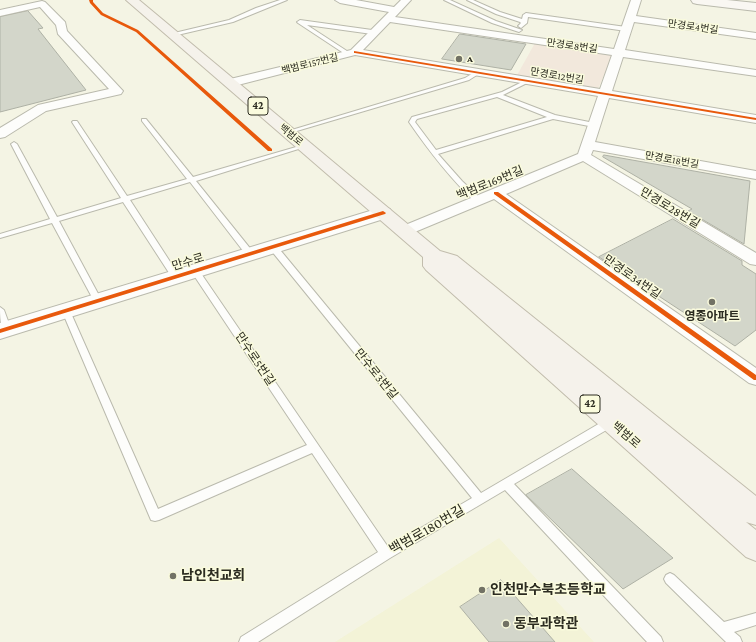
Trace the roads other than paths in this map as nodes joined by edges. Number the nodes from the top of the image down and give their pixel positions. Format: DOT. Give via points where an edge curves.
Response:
graph roads {
  1 [pos="133,0"];
  2 [pos="285,0"];
  3 [pos="340,0"];
  4 [pos="406,0"];
  5 [pos="446,0"];
  6 [pos="469,0"];
  7 [pos="636,0"];
  8 [pos="698,0"];
  9 [pos="756,7"];
  10 [pos="396,10"];
  11 [pos="0,13"];
  12 [pos="388,19"];
  13 [pos="524,23"];
  14 [pos="628,24"];
  15 [pos="376,31"];
  16 [pos="172,34"];
  17 [pos="517,34"];
  18 [pos="756,36"];
  19 [pos="352,53"];
  20 [pos="618,53"];
  21 [pos="477,73"];
  22 [pos="756,73"];
  23 [pos="528,81"];
  24 [pos="230,83"];
  25 [pos="605,94"];
  26 [pos="497,95"];
  27 [pos="553,117"];
  28 [pos="414,118"];
  29 [pos="756,119"];
  30 [pos="144,120"];
  31 [pos="76,122"];
  32 [pos="594,125"];
  33 [pos="288,132"];
  34 [pos="0,134"];
  35 [pos="14,144"];
  36 [pos="305,146"];
  37 [pos="586,151"];
  38 [pos="433,153"];
  39 [pos="756,175"];
  40 [pos="192,180"];
  41 [pos="496,193"];
  42 [pos="126,199"];
  43 [pos="478,200"];
  44 [pos="383,213"];
  45 [pos="55,220"];
  46 [pos="404,231"];
  47 [pos="0,236"];
  48 [pos="273,247"];
  49 [pos="250,254"];
  50 [pos="433,254"];
  51 [pos="756,260"];
  52 [pos="186,274"];
  53 [pos="98,301"];
  54 [pos="0,310"];
  55 [pos="66,311"];
  56 [pos="3,330"];
  57 [pos="756,378"];
  58 [pos="611,422"];
  59 [pos="314,447"];
  60 [pos="507,484"];
  61 [pos="480,500"];
  62 [pos="756,513"];
  63 [pos="756,548"];
  64 [pos="386,554"];
  65 [pos="670,579"];
  66 [pos="756,618"];
  67 [pos="722,629"];
  68 [pos="247,642"];
  69 [pos="656,642"];
  70 [pos="735,642"];
  1 -- 16 [label="main road, 백범로 / 42"];
  2 -- 16 [label="lane" via="231,21"];
  3 -- 10 [label="street"];
  4 -- 10 [label="street, 백범로157번길"];
  5 -- 17 [label="lane"];
  6 -- 13 [label="lane"];
  7 -- 14 [label="street"];
  8 -- 9 [label="main road"];
  10 -- 12 [label="street, 백범로157번길"];
  11 -- 34 [label="street" via="42,4 61,24 62,32 117,91 42,108"];
  12 -- 15 [label="street, 백범로157번길"];
  12 -- 17 [label="street, 만경로8번길"];
  13 -- 14 [label="lane" via="526,15 577,22"];
  13 -- 17 [label="lane"];
  14 -- 18 [label="street, 만경로4번길"];
  14 -- 20 [label="street"];
  15 -- 19 [label="street, 백범로157번길"];
  15 -- 19 [label="lane" via="300,22"];
  16 -- 24 [label="main road, 백범로 / 42"];
  17 -- 20 [label="street, 만경로8번길"];
  19 -- 21 [label="street, 만경로12번길"];
  19 -- 24 [label="street, 백범로157번길"];
  20 -- 22 [label="street, 만경로8번길"];
  20 -- 25 [label="street"];
  21 -- 23 [label="street, 만경로12번길"];
  21 -- 33 [label="lane" via="467,79"];
  23 -- 25 [label="street, 만경로12번길"];
  23 -- 26 [label="lane, 만경로12번길"];
  24 -- 33 [label="main road, 백범로 / 42"];
  25 -- 29 [label="street, 만경로12번길"];
  25 -- 32 [label="street"];
  26 -- 27 [label="lane"];
  26 -- 28 [label="lane, 만경로12번길"];
  27 -- 32 [label="lane"];
  27 -- 38 [label="lane"];
  28 -- 38 [label="lane, 백범로169번길" via="412,122"];
  30 -- 40 [label="lane"];
  31 -- 42 [label="lane, 만수로"];
  32 -- 37 [label="street"];
  33 -- 36 [label="main road, 백범로 / 42"];
  35 -- 45 [label="lane"];
  36 -- 40 [label="lane"];
  36 -- 44 [label="main road, 백범로 / 42"];
  37 -- 39 [label="street, 만경로18번길"];
  37 -- 41 [label="street, 백범로169번길"];
  37 -- 51 [label="street, 만경로28번길"];
  38 -- 43 [label="lane, 백범로169번길"];
  40 -- 42 [label="lane"];
  40 -- 49 [label="lane"];
  41 -- 43 [label="street, 백범로169번길"];
  41 -- 57 [label="street, 만경로34번길"];
  42 -- 45 [label="lane"];
  42 -- 52 [label="lane, 만수로"];
  43 -- 46 [label="street, 백범로169번길"];
  44 -- 46 [label="main road, 백범로 / 42"];
  44 -- 48 [label="street, 만수로"];
  45 -- 47 [label="lane"];
  45 -- 53 [label="lane"];
  46 -- 50 [label="main road, 백범로 / 42"];
  48 -- 49 [label="street, 만수로"];
  48 -- 61 [label="lane, 만수로3번길"];
  49 -- 52 [label="street, 만수로"];
  50 -- 58 [label="main road, 백범로 / 42" via="432,266"];
  50 -- 62 [label="main road, 백범로 / 42" via="450,260"];
  52 -- 53 [label="street, 만수로"];
  52 -- 59 [label="lane, 만수로5번길"];
  53 -- 55 [label="street, 만수로"];
  54 -- 56 [label="lane, 만수로"];
  55 -- 56 [label="street, 만수로"];
  55 -- 59 [label="lane" via="155,516"];
  58 -- 60 [label="lane, 백범로180번길"];
  58 -- 63 [label="main road, 백범로 / 42"];
  59 -- 64 [label="lane, 만수로5번길"];
  60 -- 61 [label="lane, 백범로180번길"];
  60 -- 69 [label="lane"];
  61 -- 64 [label="lane, 백범로180번길"];
  64 -- 68 [label="lane, 백범로180번길"];
  65 -- 67 [label="lane"];
  66 -- 67 [label="lane"];
  67 -- 70 [label="lane"];
}
